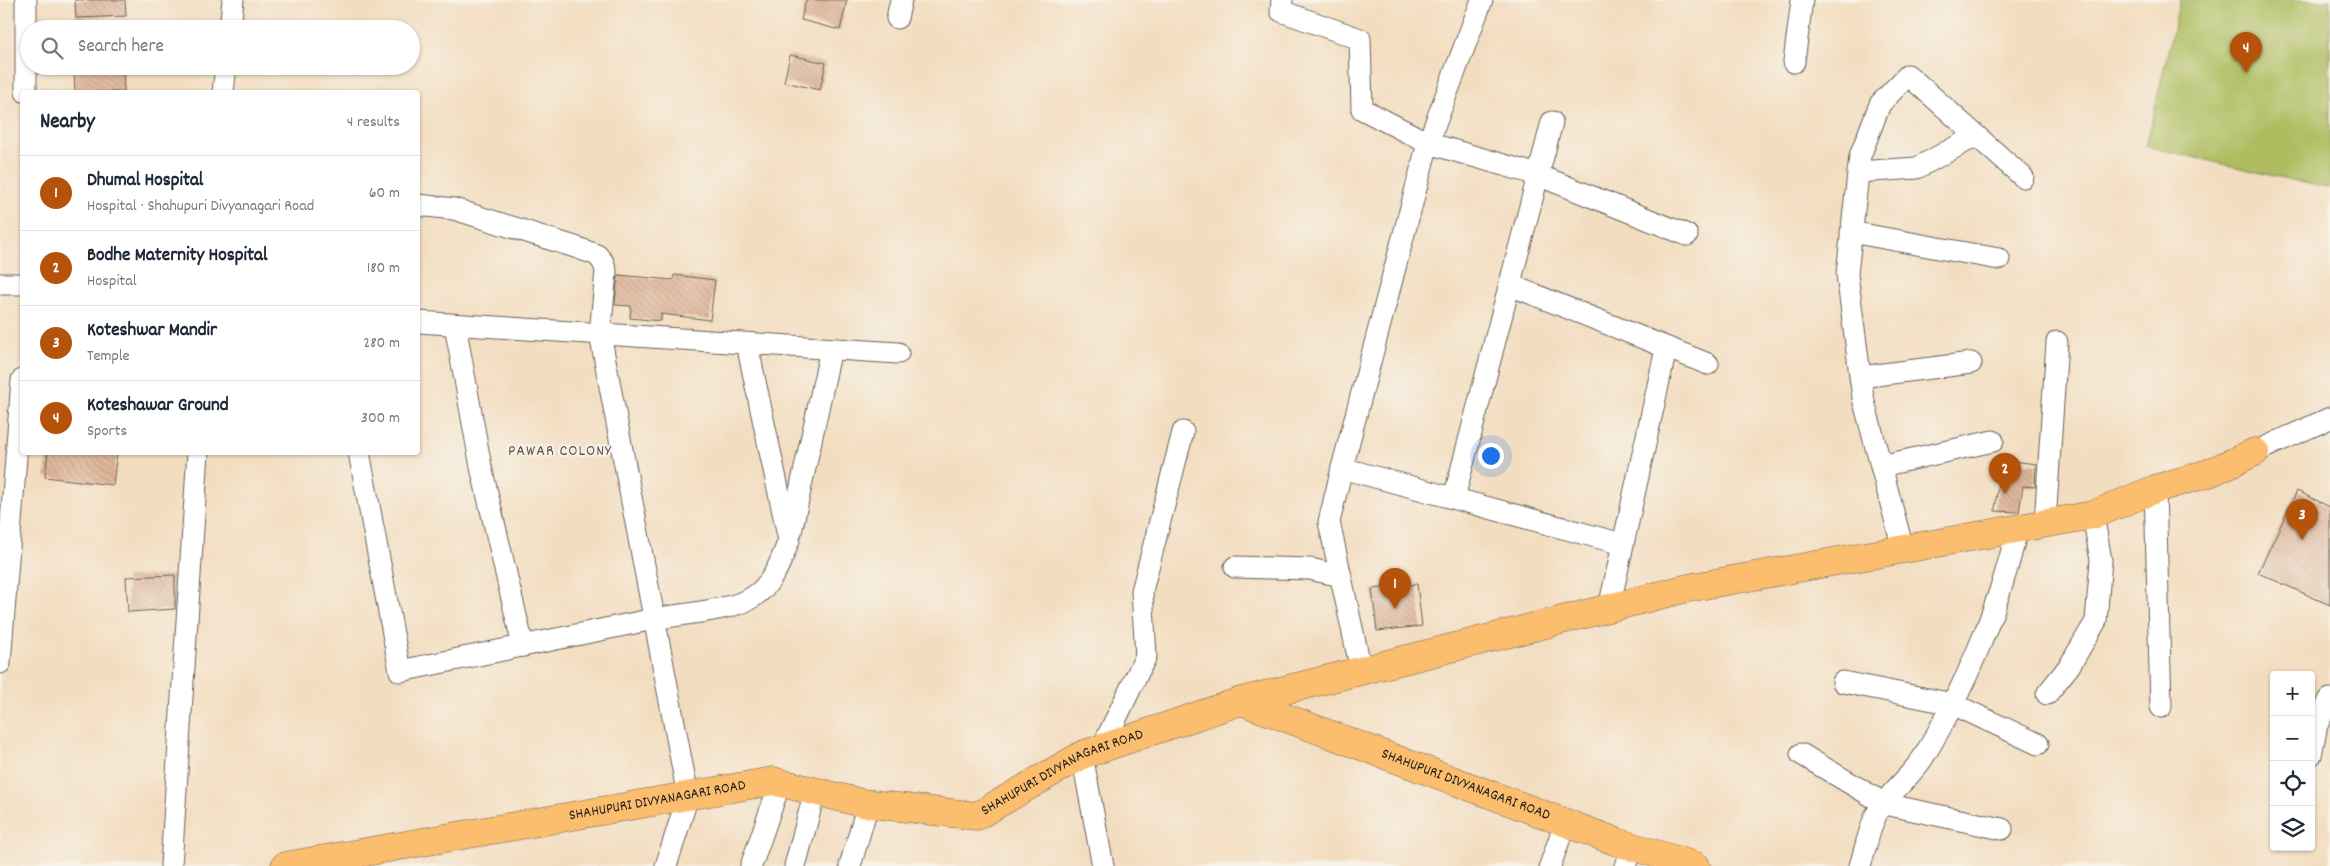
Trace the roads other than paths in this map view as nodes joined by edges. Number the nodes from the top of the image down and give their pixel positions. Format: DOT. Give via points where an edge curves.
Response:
graph roads {
  1 [pos="26,0"];
  2 [pos="232,0"];
  3 [pos="1282,0"];
  4 [pos="1482,0"];
  5 [pos="1802,0"];
  6 [pos="26,20"];
  7 [pos="231,20"];
  8 [pos="1794,62"];
  9 [pos="26,75"];
  10 [pos="225,75"];
  11 [pos="26,90"];
  12 [pos="224,90"];
  13 [pos="1552,122"];
  14 [pos="1976,136"];
  15 [pos="1428,143"];
  16 [pos="1858,172"];
  17 [pos="1538,175"];
  18 [pos="2024,178"];
  19 [pos="420,205"];
  20 [pos="1851,232"];
  21 [pos="1687,235"];
  22 [pos="1999,259"];
  23 [pos="0,284"];
  24 [pos="20,284"];
  25 [pos="1510,285"];
  26 [pos="420,322"];
  27 [pos="455,325"];
  28 [pos="600,334"];
  29 [pos="2058,342"];
  30 [pos="747,344"];
  31 [pos="831,349"];
  32 [pos="1666,349"];
  33 [pos="898,353"];
  34 [pos="1971,363"];
  35 [pos="1708,364"];
  36 [pos="1860,377"];
  37 [pos="20,406"];
  38 [pos="2330,418"];
  39 [pos="1183,432"];
  40 [pos="1993,441"];
  41 [pos="2255,452"];
  42 [pos="198,455"];
  43 [pos="359,455"];
  44 [pos="1881,466"];
  45 [pos="1342,468"];
  46 [pos="2155,490"];
  47 [pos="1454,498"];
  48 [pos="2094,515"];
  49 [pos="2045,523"];
  50 [pos="2017,528"];
  51 [pos="789,540"];
  52 [pos="1622,544"];
  53 [pos="1903,549"];
  54 [pos="1235,567"];
  55 [pos="1341,576"];
  56 [pos="1609,608"];
  57 [pos="654,619"];
  58 [pos="524,646"];
  59 [pos="0,663"];
  60 [pos="1360,670"];
  61 [pos="1843,682"];
  62 [pos="2047,694"];
  63 [pos="2330,699"];
  64 [pos="1241,701"];
  65 [pos="1953,704"];
  66 [pos="2161,707"];
  67 [pos="2315,735"];
  68 [pos="2038,744"];
  69 [pos="1092,751"];
  70 [pos="1801,754"];
  71 [pos="780,783"];
  72 [pos="815,791"];
  73 [pos="688,796"];
  74 [pos="868,804"];
  75 [pos="1886,804"];
  76 [pos="1565,823"];
  77 [pos="2002,829"];
  78 [pos="1628,856"];
  79 [pos="328,862"];
  80 [pos="171,866"];
  81 [pos="285,866"];
  82 [pos="666,866"];
  83 [pos="751,866"];
  84 [pos="795,866"];
  85 [pos="850,866"];
  86 [pos="1102,866"];
  87 [pos="1550,866"];
  88 [pos="1696,866"];
  89 [pos="1860,866"];
  1 -- 6 [label="street"];
  2 -- 7 [label="street"];
  3 -- 15 [label="street" via="1281,12 1360,39 1362,109"];
  4 -- 15 [label="street"];
  5 -- 8 [label="street"];
  9 -- 11 [label="street"];
  10 -- 12 [label="street"];
  13 -- 17 [label="street"];
  14 -- 16 [label="street" via="1917,168"];
  14 -- 16 [label="street" via="1908,75 1880,104 1860,156"];
  14 -- 18 [label="street"];
  15 -- 17 [label="street"];
  15 -- 45 [label="street"];
  16 -- 20 [label="street"];
  17 -- 21 [label="street"];
  17 -- 25 [label="street"];
  19 -- 28 [label="street" via="454,209 597,255 606,271"];
  20 -- 22 [label="street"];
  20 -- 36 [label="street" via="1847,274"];
  23 -- 24 [label="street"];
  25 -- 32 [label="street"];
  25 -- 47 [label="street"];
  26 -- 27 [label="street"];
  27 -- 28 [label="street"];
  27 -- 58 [label="street" via="481,467"];
  28 -- 30 [label="street"];
  28 -- 57 [label="street"];
  29 -- 49 [label="street"];
  30 -- 31 [label="street"];
  30 -- 51 [label="street"];
  31 -- 33 [label="street"];
  31 -- 51 [label="street"];
  32 -- 35 [label="street"];
  32 -- 52 [label="street"];
  34 -- 36 [label="street"];
  36 -- 44 [label="street"];
  37 -- 59 [label="street"];
  38 -- 41 [label="street"];
  39 -- 69 [label="street" via="1142,591 1146,656"];
  40 -- 44 [label="street"];
  41 -- 46 [label="main road" via="2209,473"];
  42 -- 80 [label="street"];
  43 -- 58 [label="street" via="400,671"];
  44 -- 53 [label="street"];
  45 -- 47 [label="street"];
  45 -- 55 [label="street" via="1329,522"];
  46 -- 48 [label="main road"];
  46 -- 66 [label="street"];
  47 -- 52 [label="street"];
  48 -- 49 [label="main road"];
  48 -- 62 [label="street" via="2102,560 2096,621 2070,665"];
  49 -- 50 [label="main road"];
  50 -- 53 [label="main road"];
  50 -- 65 [label="street" via="1988,621"];
  51 -- 57 [label="street" via="780,564 766,586 753,598 736,605"];
  52 -- 56 [label="street"];
  53 -- 56 [label="main road" via="1688,588"];
  54 -- 55 [label="street" via="1310,569"];
  55 -- 60 [label="street"];
  56 -- 60 [label="main road"];
  57 -- 58 [label="street"];
  57 -- 73 [label="street"];
  60 -- 64 [label="main road"];
  61 -- 65 [label="street"];
  63 -- 67 [label="street"];
  64 -- 69 [label="main road, SHAHUPURI DIVYANAGARI ROAD"];
  64 -- 76 [label="main road, SHAHUPURI DIVYANAGARI ROAD"];
  65 -- 68 [label="street"];
  65 -- 75 [label="street" via="1923,758"];
  69 -- 74 [label="main road, SHAHUPURI DIVYANAGARI ROAD" via="977,816"];
  69 -- 86 [label="street"];
  70 -- 75 [label="street"];
  71 -- 72 [label="main road, SHAHUPURI DIVYANAGARI ROAD"];
  71 -- 73 [label="main road, SHAHUPURI DIVYANAGARI ROAD" via="774,781"];
  71 -- 83 [label="street"];
  72 -- 74 [label="main road, SHAHUPURI DIVYANAGARI ROAD"];
  72 -- 84 [label="street"];
  73 -- 79 [label="main road, SHAHUPURI DIVYANAGARI ROAD"];
  73 -- 82 [label="street"];
  74 -- 85 [label="street"];
  75 -- 77 [label="street"];
  75 -- 89 [label="street" via="1876,815"];
  76 -- 78 [label="main road, SHAHUPURI DIVYANAGARI ROAD"];
  76 -- 87 [label="street"];
  78 -- 88 [label="main road, SHAHUPURI DIVYANAGARI ROAD"];
  79 -- 81 [label="main road, SHAHUPURI DIVYANAGARI ROAD"];
}
